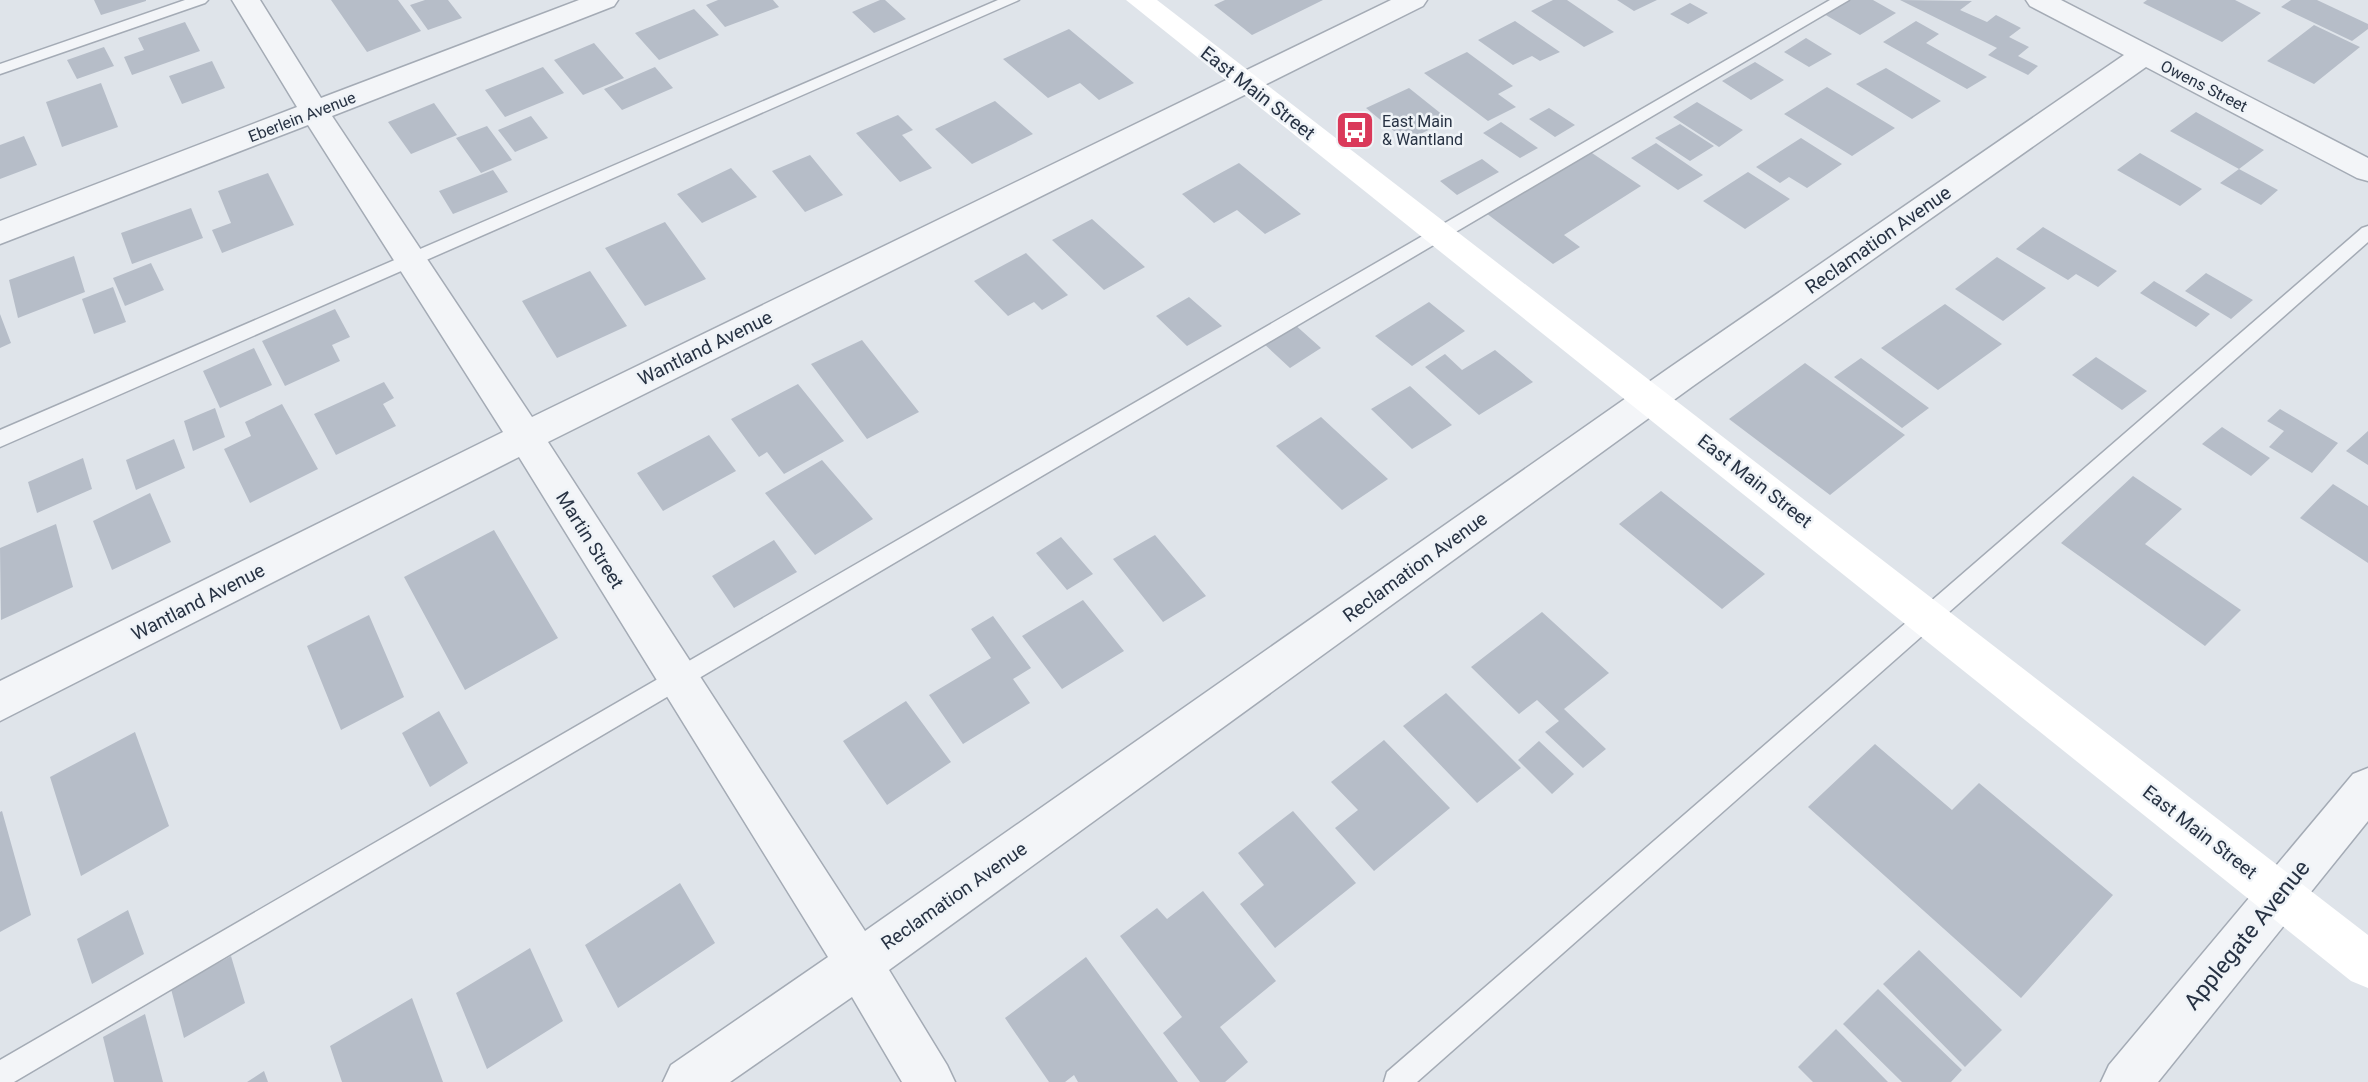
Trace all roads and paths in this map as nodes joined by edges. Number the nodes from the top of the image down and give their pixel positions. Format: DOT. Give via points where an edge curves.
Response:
graph roads {
  1 [pos="200,0"];
  2 [pos="246,0"];
  3 [pos="604,0"];
  4 [pos="1011,0"];
  5 [pos="1140,0"];
  6 [pos="1413,0"];
  7 [pos="1841,0"];
  8 [pos="2040,0"];
  9 [pos="2144,55"];
  10 [pos="0,69"];
  11 [pos="1245,83"];
  12 [pos="313,112"];
  13 [pos="2368,171"];
  14 [pos="2368,232"];
  15 [pos="0,233"];
  16 [pos="1440,234"];
  17 [pos="410,261"];
  18 [pos="1651,398"];
  19 [pos="525,437"];
  20 [pos="0,439"];
  21 [pos="1929,618"];
  22 [pos="678,679"];
  23 [pos="0,702"];
  24 [pos="2368,788"];
  25 [pos="2281,895"];
  26 [pos="858,964"];
  27 [pos="2368,964"];
  28 [pos="0,1075"];
  29 [pos="688,1082"];
  30 [pos="930,1082"];
  31 [pos="1398,1082"];
  32 [pos="2126,1082"];
  1 -- 10 [label="lane"];
  2 -- 12 [label="street, Martin Street"];
  3 -- 12 [label="street, Eberlein Avenue"];
  4 -- 17 [label="lane"];
  5 -- 11 [label="street, East Main Street"];
  6 -- 11 [label="street, Wantland Avenue"];
  7 -- 16 [label="lane"];
  8 -- 9 [label="street, Owens Street"];
  9 -- 13 [label="street, Owens Street"];
  9 -- 18 [label="street, Reclamation Avenue"];
  11 -- 16 [label="street, East Main Street"];
  11 -- 19 [label="street, Wantland Avenue"];
  12 -- 15 [label="street, Eberlein Avenue"];
  12 -- 17 [label="street, Martin Street"];
  14 -- 21 [label="lane"];
  16 -- 18 [label="street, East Main Street"];
  16 -- 22 [label="lane"];
  17 -- 19 [label="street, Martin Street"];
  17 -- 20 [label="lane"];
  18 -- 21 [label="street, East Main Street"];
  18 -- 26 [label="street, Reclamation Avenue"];
  19 -- 22 [label="street, Martin Street"];
  19 -- 23 [label="street, Wantland Avenue"];
  21 -- 25 [label="street, East Main Street"];
  21 -- 31 [label="lane"];
  22 -- 26 [label="street, Martin Street"];
  22 -- 28 [label="lane"];
  24 -- 25 [label="street, Applegate Avenue"];
  25 -- 27 [label="street, East Main Street"];
  25 -- 32 [label="street, Applegate Avenue"];
  26 -- 29 [label="street, Reclamation Avenue"];
  26 -- 30 [label="street, Martin Street"];
}
